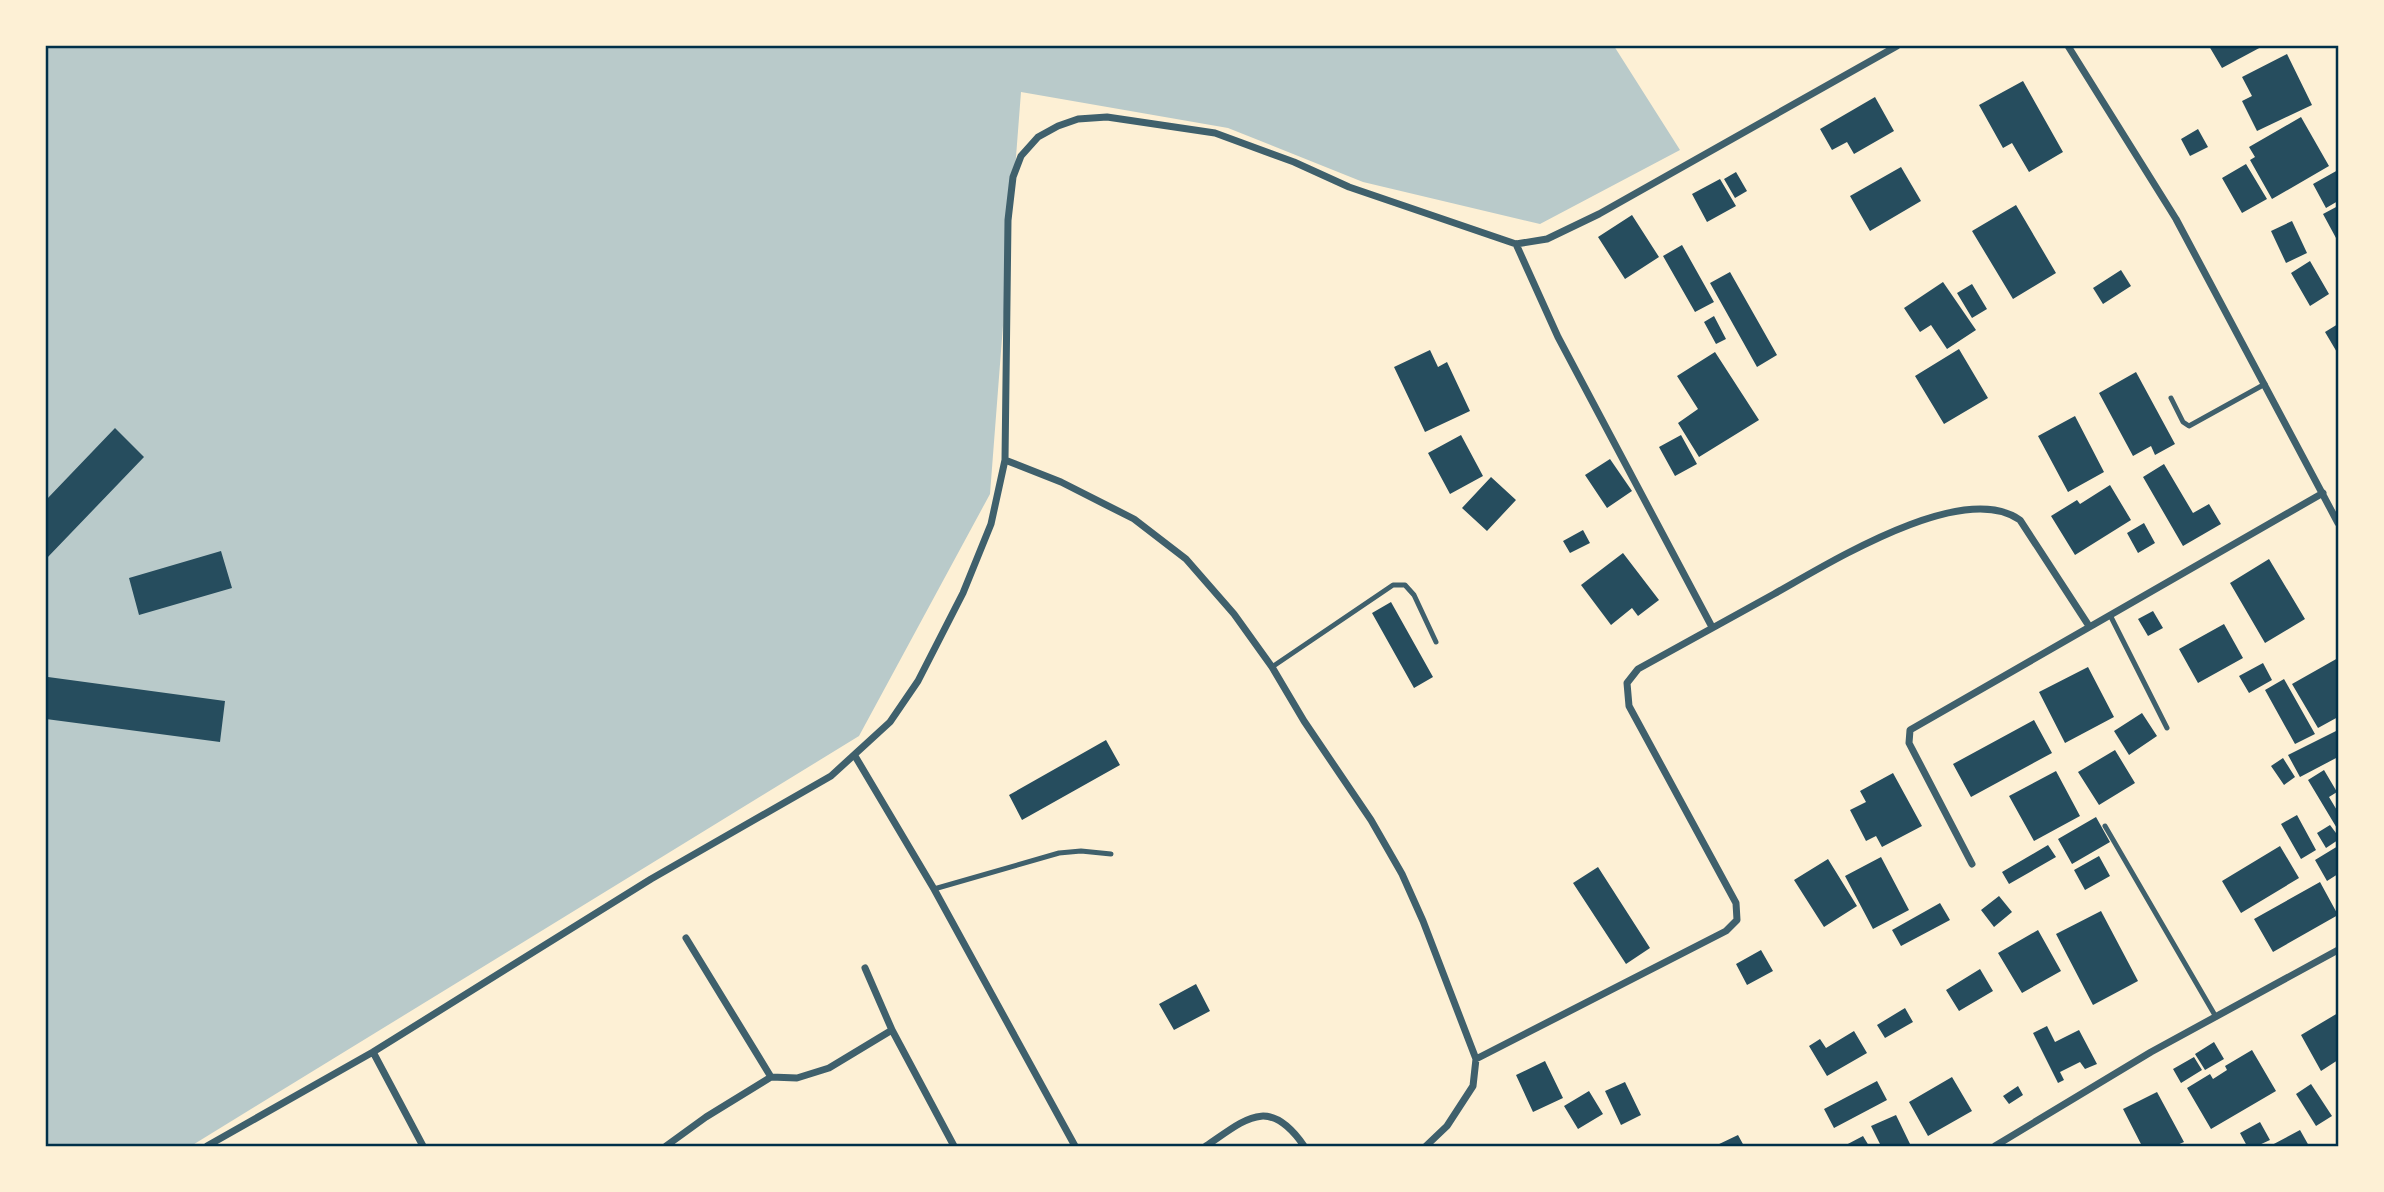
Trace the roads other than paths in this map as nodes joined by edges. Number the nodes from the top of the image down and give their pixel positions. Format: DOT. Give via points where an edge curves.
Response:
graph roads {
  1 [pos="1897,46"];
  2 [pos="2068,46"];
  3 [pos="1516,244"];
  4 [pos="2265,384"];
  5 [pos="2171,398"];
  6 [pos="1005,460"];
  7 [pos="2323,494"];
  8 [pos="2339,523"];
  9 [pos="2110,615"];
  10 [pos="2089,626"];
  11 [pos="1712,627"];
  12 [pos="1436,642"];
  13 [pos="1272,667"];
  14 [pos="2167,728"];
  15 [pos="855,756"];
  16 [pos="2105,826"];
  17 [pos="1111,853"];
  18 [pos="1972,864"];
  19 [pos="934,889"];
  20 [pos="686,938"];
  21 [pos="2339,950"];
  22 [pos="864,968"];
  23 [pos="2216,1017"];
  24 [pos="892,1030"];
  25 [pos="373,1052"];
  26 [pos="1476,1059"];
  27 [pos="771,1077"];
  28 [pos="207,1146"];
  29 [pos="423,1146"];
  30 [pos="666,1146"];
  31 [pos="954,1146"];
  32 [pos="1075,1146"];
  33 [pos="1206,1146"];
  34 [pos="1304,1146"];
  35 [pos="1426,1146"];
  36 [pos="1995,1146"];
  1 -- 3 [label="street" via="1599,214 1547,239"];
  2 -- 4 [label="street" via="2176,219"];
  3 -- 6 [label="street" via="1349,187 1214,133 1107,117 1058,126 1038,137 1021,156 1013,177 1008,220"];
  3 -- 11 [label="street" via="1558,337"];
  4 -- 5 [label="lane" via="2189,426"];
  4 -- 7 [label="street"];
  6 -- 13 [label="street" via="1134,519 1176,551 1234,614"];
  6 -- 15 [label="street" via="991,524 952,615 918,681 890,722"];
  7 -- 8 [label="street"];
  7 -- 9 [label="street"];
  9 -- 10 [label="street"];
  9 -- 14 [label="lane"];
  10 -- 11 [label="street" via="2020,520 2011,513 1983,509 1945,514 1900,529"];
  10 -- 18 [label="street" via="1910,730 1909,743"];
  11 -- 26 [label="street" via="1638,669 1628,683 1628,695 1629,706 1736,903 1737,920 1726,931"];
  12 -- 13 [label="lane" via="1414,595 1405,585 1393,585"];
  13 -- 26 [label="street" via="1402,874"];
  15 -- 19 [label="street"];
  15 -- 25 [label="street" via="831,776 651,879"];
  16 -- 23 [label="lane"];
  17 -- 19 [label="lane" via="1059,853"];
  19 -- 32 [label="street"];
  20 -- 27 [label="street"];
  21 -- 23 [label="street"];
  22 -- 24 [label="street"];
  23 -- 36 [label="street"];
  24 -- 27 [label="street" via="829,1068 797,1078"];
  24 -- 31 [label="street"];
  25 -- 28 [label="street"];
  25 -- 29 [label="street"];
  26 -- 35 [label="street" via="1473,1086 1447,1126"];
  27 -- 30 [label="street"];
  33 -- 34 [label="street" via="1247,1119 1267,1116 1279,1119"];
}
